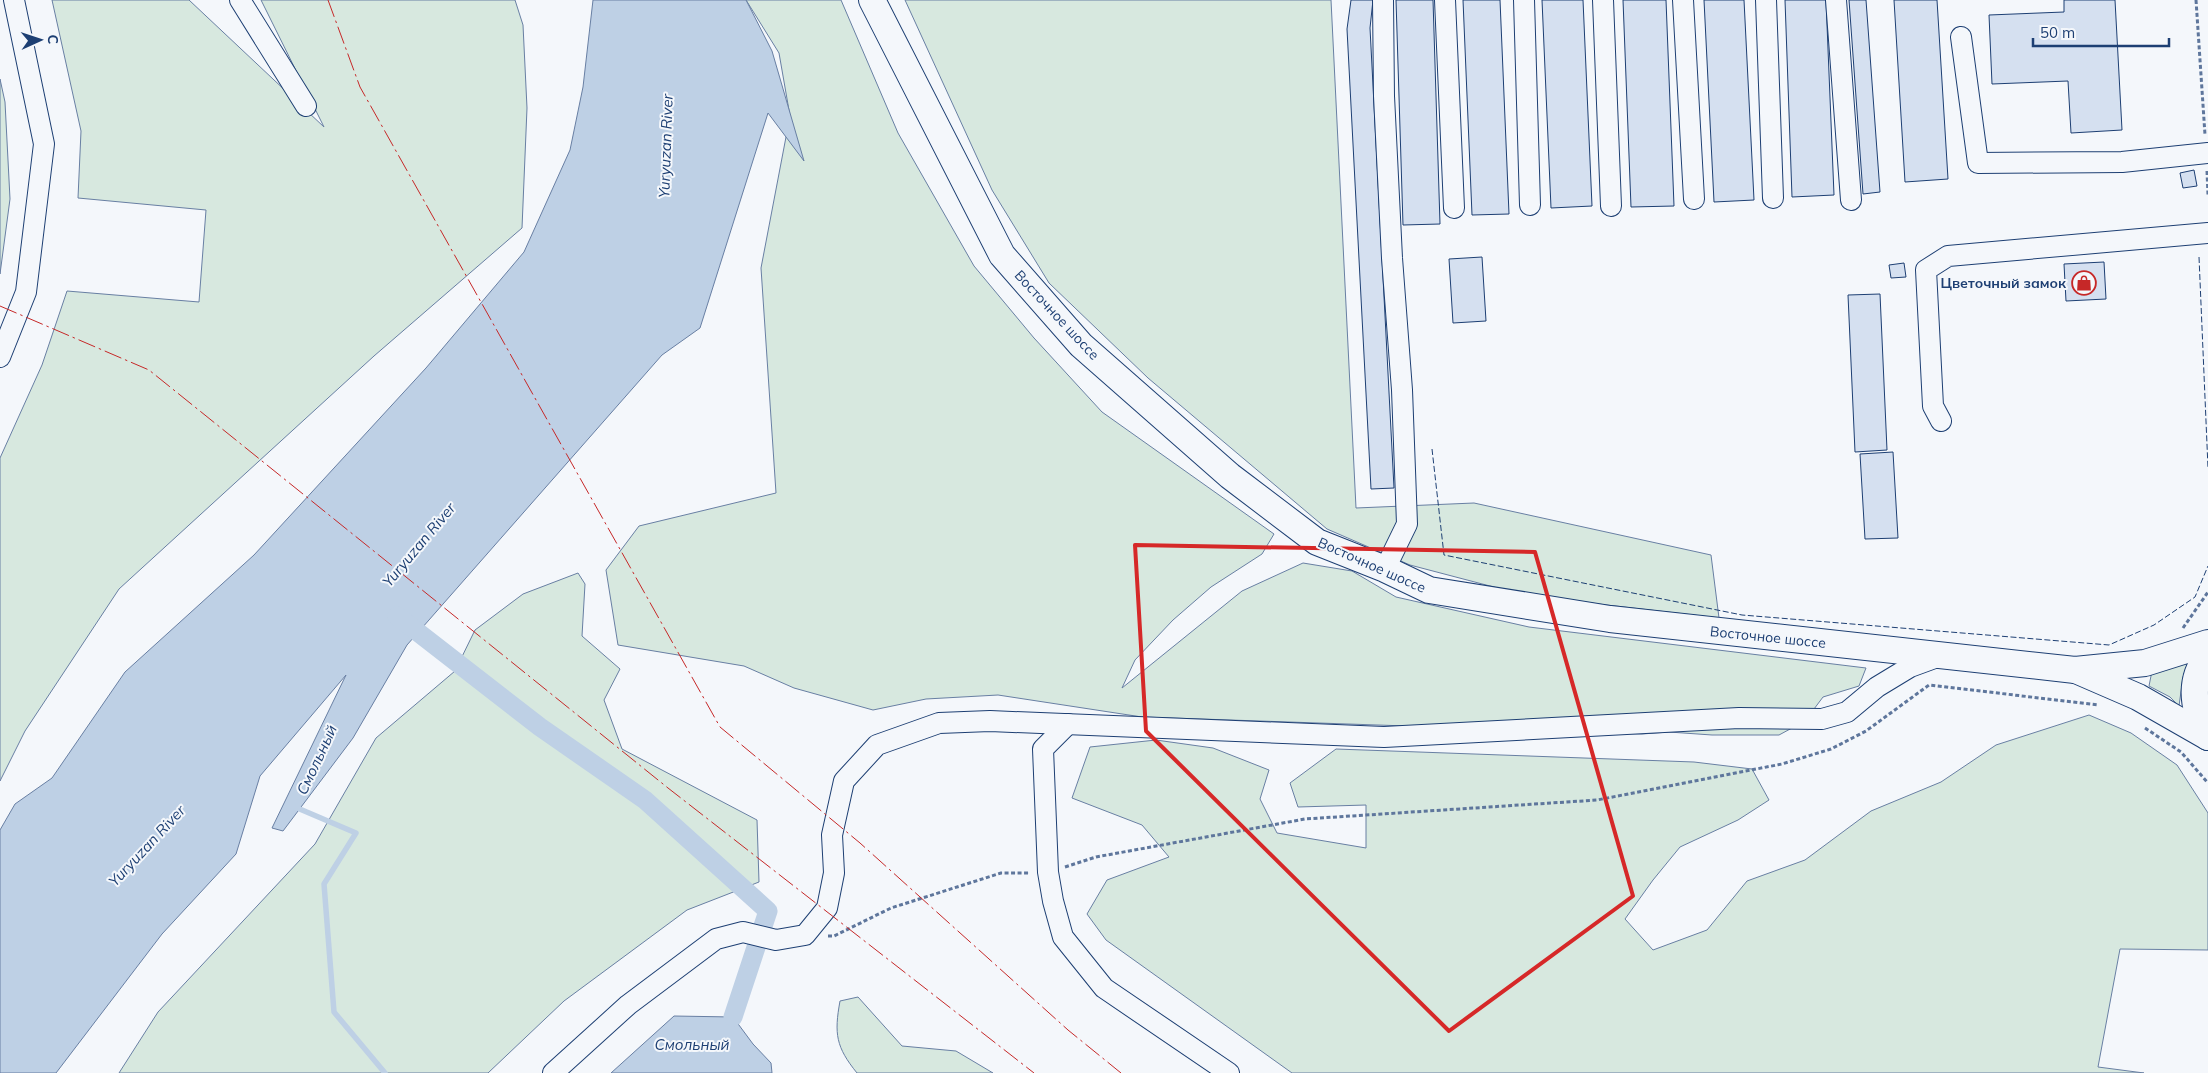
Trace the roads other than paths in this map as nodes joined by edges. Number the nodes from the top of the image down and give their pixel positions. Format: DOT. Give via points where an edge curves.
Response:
graph roads {
  1 [pos="14,0"];
  2 [pos="240,0"];
  3 [pos="872,0"];
  4 [pos="1383,0"];
  5 [pos="1445,0"];
  6 [pos="1524,0"];
  7 [pos="1603,0"];
  8 [pos="1683,0"];
  9 [pos="1766,0"];
  10 [pos="1836,0"];
  11 [pos="1961,37"];
  12 [pos="306,106"];
  13 [pos="2207,153"];
  14 [pos="1694,198"];
  15 [pos="1773,198"];
  16 [pos="1851,200"];
  17 [pos="1530,205"];
  18 [pos="1611,206"];
  19 [pos="1454,208"];
  20 [pos="2208,233"];
  21 [pos="0,357"];
  22 [pos="1941,421"];
  23 [pos="1385,569"];
  24 [pos="2208,643"];
  25 [pos="1942,656"];
  26 [pos="2208,656"];
  27 [pos="2075,670"];
  28 [pos="1068,724"];
  29 [pos="2208,737"];
  30 [pos="553,1073"];
  31 [pos="1229,1073"];
  1 -- 21 [label="street" via="44,144 26,292"];
  2 -- 12 [label="street"];
  3 -- 23 [label="main road, Восточное шоссе" via="1002,256 1081,345 1230,476 1318,542"];
  4 -- 23 [label="street" via="1390,229 1402,390 1407,524"];
  5 -- 19 [label="street"];
  6 -- 17 [label="street"];
  7 -- 18 [label="street"];
  8 -- 14 [label="street"];
  9 -- 15 [label="street"];
  10 -- 16 [label="street"];
  11 -- 13 [label="street" via="1978,163 2122,162"];
  20 -- 22 [label="street" via="1948,256 1926,270 1933,406"];
  23 -- 25 [label="main road, Восточное шоссе" via="1429,590 1610,619"];
  24 -- 27 [label="main road, Восточное шоссе" via="2146,663"];
  25 -- 27 [label="main road, Восточное шоссе"];
  25 -- 28 [label="street" via="1910,668 1878,687 1847,712 1822,719 1739,718 1384,738"];
  26 -- 29 [label="main road" via="2195,681 2194,701 2198,720"];
  27 -- 29 [label="main road, Восточное шоссе" via="2138,697"];
  28 -- 30 [label="street" via="939,723 876,745 844,781 832,835 834,873 827,908 805,935 776,940 743,932 716,939 628,1005"];
  28 -- 31 [label="street" via="1043,749 1048,872 1063,937 1104,988"];
}
